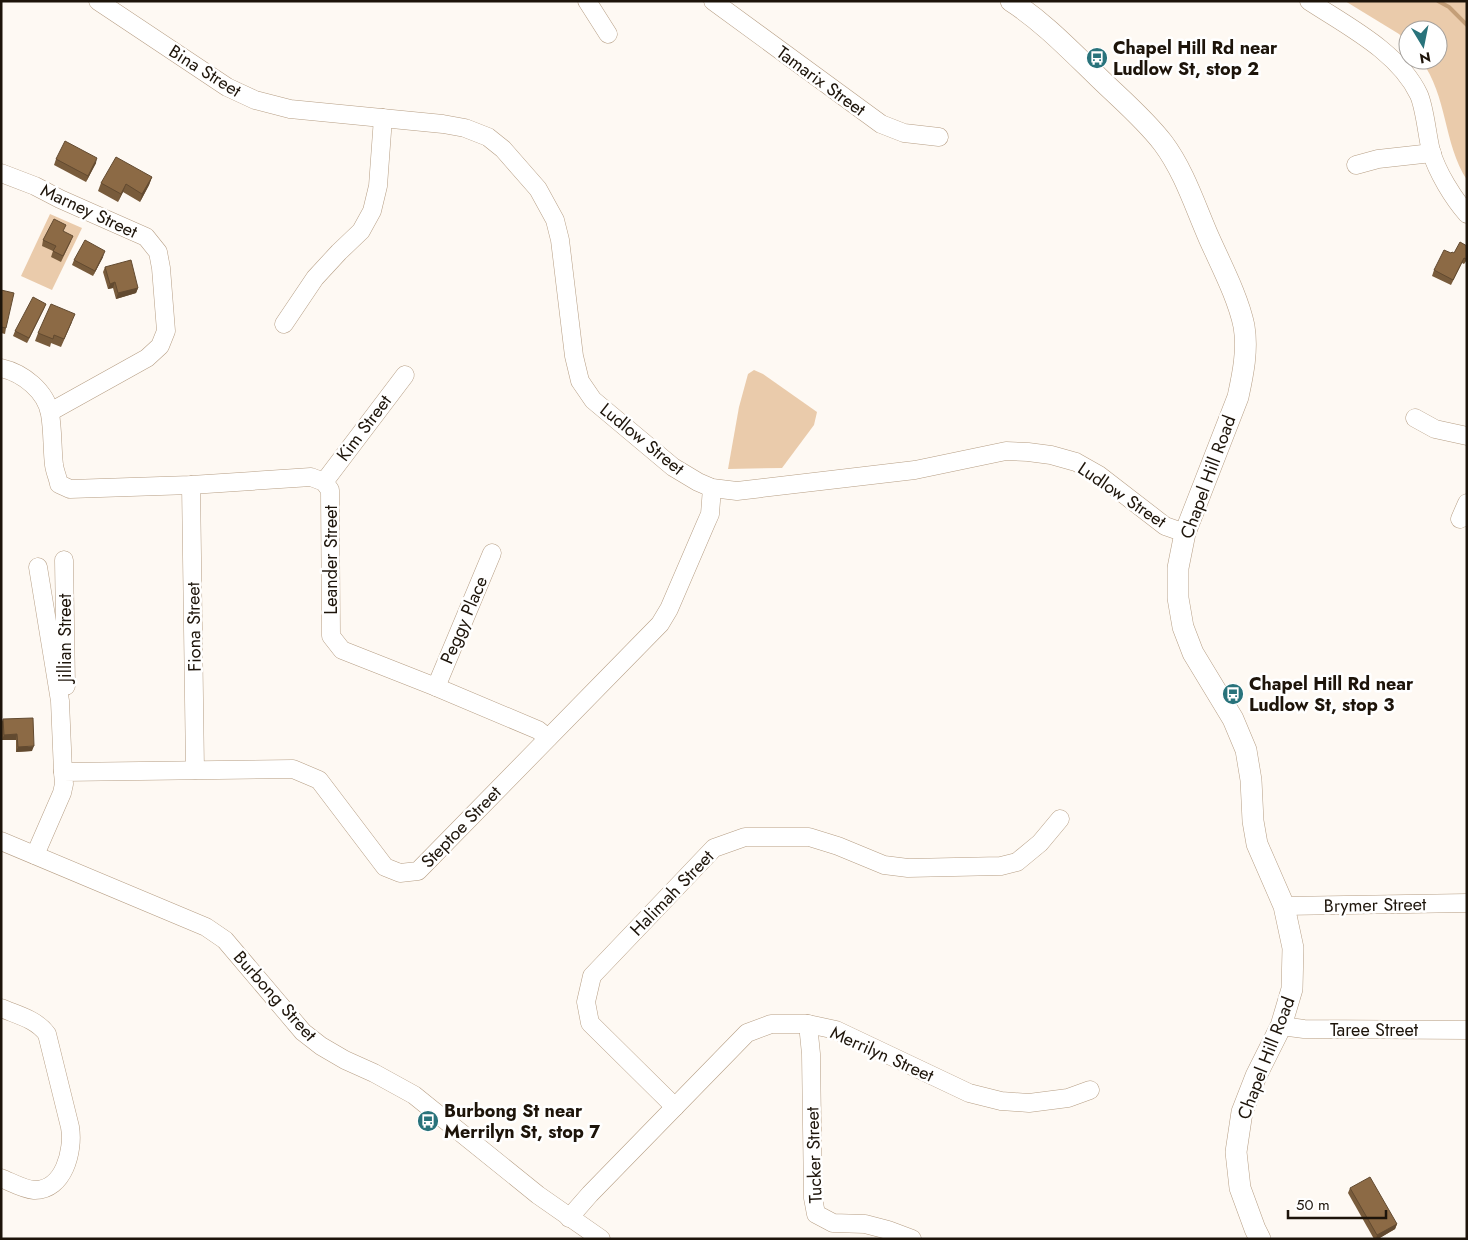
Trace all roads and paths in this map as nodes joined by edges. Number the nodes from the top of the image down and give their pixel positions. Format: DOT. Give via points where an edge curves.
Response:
graph roads {
  1 [pos="98,1"];
  2 [pos="713,1"];
  3 [pos="1012,1"];
  4 [pos="1309,1"];
  5 [pos="593,4"];
  6 [pos="608,34"];
  7 [pos="383,118"];
  8 [pos="939,137"];
  9 [pos="1432,153"];
  10 [pos="1356,165"];
  11 [pos="1,173"];
  12 [pos="1467,214"];
  13 [pos="284,324"];
  14 [pos="1,368"];
  15 [pos="405,375"];
  16 [pos="50,412"];
  17 [pos="1415,418"];
  18 [pos="1467,436"];
  19 [pos="324,482"];
  20 [pos="191,485"];
  21 [pos="712,488"];
  22 [pos="1185,533"];
  23 [pos="492,553"];
  24 [pos="64,560"];
  25 [pos="38,567"];
  26 [pos="436,687"];
  27 [pos="62,716"];
  28 [pos="548,738"];
  29 [pos="195,770"];
  30 [pos="63,772"];
  31 [pos="1060,819"];
  32 [pos="1,841"];
  33 [pos="35,855"];
  34 [pos="1467,903"];
  35 [pos="1284,906"];
  36 [pos="1,1008"];
  37 [pos="808,1024"];
  38 [pos="1281,1026"];
  39 [pos="1467,1030"];
  40 [pos="1090,1090"];
  41 [pos="675,1107"];
  42 [pos="1,1178"];
  43 [pos="569,1218"];
  44 [pos="600,1238"];
  45 [pos="912,1239"];
  46 [pos="1260,1239"];
  1 -- 7 [label="street, Bina Street" via="227,87 255,100 290,109"];
  2 -- 8 [label="street, Tamarix Street" via="881,124 904,133"];
  3 -- 22 [label="main road, Chapel Hill Road" via="1042,24 1163,143 1182,175 1244,325 1244,364 1238,397"];
  4 -- 9 [label="street" via="1381,48 1404,70 1419,96"];
  5 -- 6 [label="street"];
  7 -- 13 [label="street" via="378,186 372,211 361,231 315,278"];
  7 -- 21 [label="street, Ludlow Street" via="465,128 488,137 502,149 538,190 555,220 580,381 593,400 673,467"];
  9 -- 10 [label="street"];
  9 -- 12 [label="street" via="1456,202"];
  11 -- 16 [label="street, Marney Street" via="146,237 158,252 166,331 160,346 147,358"];
  14 -- 16 [label="street" via="12,370 31,382"];
  15 -- 19 [label="street, Kim Street"];
  16 -- 20 [label="street, Leander Street" via="54,467 59,484 70,489"];
  17 -- 18 [label="street" via="1436,429"];
  19 -- 20 [label="street, Leander Street" via="311,477"];
  19 -- 26 [label="street, Leander Street" via="330,490 331,636 342,650"];
  20 -- 29 [label="street, Fiona Street"];
  21 -- 22 [label="street, Ludlow Street" via="737,491 915,470 1006,451 1028,452 1076,462 1099,475 1165,526"];
  21 -- 28 [label="street, Steptoe Street" via="710,514 660,624"];
  22 -- 35 [label="main road, Chapel Hill Road" via="1178,568 1178,598 1183,627 1193,653 1233,719 1246,750 1257,844"];
  23 -- 26 [label="street, Peggy Place"];
  24 -- 27 [label="street, Jillian Street" via="66,688"];
  25 -- 27 [label="street, Jillian Street"];
  26 -- 28 [label="street, Leander Street" via="540,731"];
  27 -- 30 [label="street, Jillian Street"];
  28 -- 29 [label="street, Steptoe Street" via="418,871 400,873 385,867 319,780 293,769"];
  29 -- 30 [label="street, Steptoe Street"];
  30 -- 33 [label="street" via="61,796"];
  31 -- 41 [label="street, Halimah Street" via="1040,843 1017,862 1001,866 884,866 809,837 744,837 714,848 592,976 586,1002 590,1023"];
  32 -- 33 [label="street, Burbong Street"];
  33 -- 43 [label="street, Burbong Street" via="206,927 225,940 303,1032 321,1046 414,1095"];
  34 -- 35 [label="street, Brymer Street"];
  35 -- 38 [label="main road, Chapel Hill Road" via="1293,948 1292,989"];
  36 -- 42 [label="street" via="37,1024 47,1034 71,1139 64,1169 47,1187 30,1189"];
  37 -- 40 [label="street, Merrilyn Street" via="836,1030 969,1093 1001,1101 1029,1103 1068,1098"];
  37 -- 41 [label="street, Merrilyn Street" via="771,1024 747,1033"];
  37 -- 45 [label="street, Tucker Street" via="812,1054 813,1198 816,1214 833,1223 865,1224"];
  38 -- 39 [label="street, Taree Street" via="1304,1029"];
  38 -- 46 [label="main road, Chapel Hill Road" via="1242,1112 1236,1152 1240,1188"];
  41 -- 43 [label="street, Merrilyn Street"];
  43 -- 44 [label="street, Burbong Street"];
}
